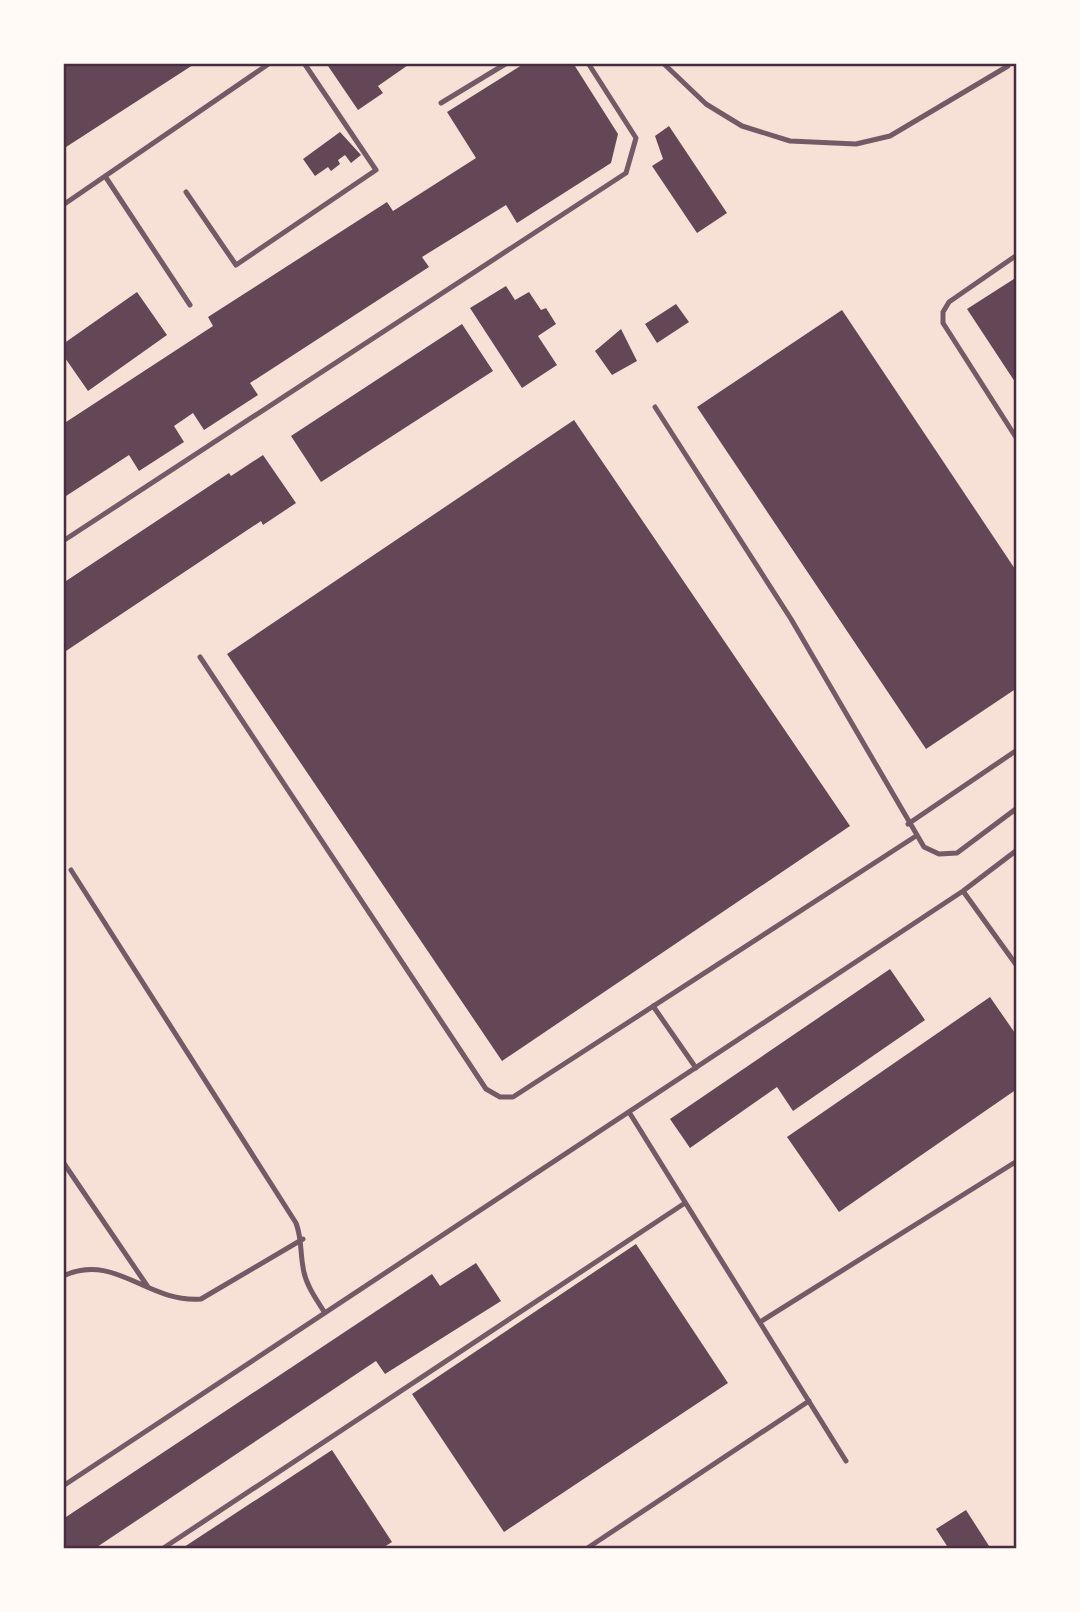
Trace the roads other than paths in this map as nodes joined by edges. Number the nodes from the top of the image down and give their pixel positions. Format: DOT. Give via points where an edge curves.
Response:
graph roads {
  1 [pos="270,63"];
  2 [pos="304,63"];
  3 [pos="507,63"];
  4 [pos="588,63"];
  5 [pos="663,63"];
  6 [pos="1008,66"];
  7 [pos="442,103"];
  8 [pos="105,176"];
  9 [pos="186,192"];
  10 [pos="63,205"];
  11 [pos="1017,255"];
  12 [pos="190,305"];
  13 [pos="655,407"];
  14 [pos="1017,439"];
  15 [pos="63,541"];
  16 [pos="200,657"];
  17 [pos="1017,750"];
  18 [pos="1017,808"];
  19 [pos="908,824"];
  20 [pos="916,836"];
  21 [pos="1017,850"];
  22 [pos="71,870"];
  23 [pos="962,891"];
  24 [pos="1017,966"];
  25 [pos="653,1006"];
  26 [pos="696,1068"];
  27 [pos="629,1112"];
  28 [pos="1017,1161"];
  29 [pos="63,1162"];
  30 [pos="685,1203"];
  31 [pos="303,1240"];
  32 [pos="63,1276"];
  33 [pos="149,1289"];
  34 [pos="325,1313"];
  35 [pos="760,1322"];
  36 [pos="808,1401"];
  37 [pos="846,1461"];
  38 [pos="64,1485"];
  39 [pos="162,1549"];
  40 [pos="586,1549"];
  1 -- 8 [label="lane"];
  2 -- 9 [label="lane" via="376,170 236,265"];
  3 -- 7 [label="lane"];
  4 -- 15 [label="lane" via="636,138 626,173"];
  5 -- 6 [label="lane" via="706,104 742,126 790,141 856,144 890,136"];
  8 -- 10 [label="lane"];
  8 -- 12 [label="lane"];
  11 -- 14 [label="lane" via="949,302 943,323"];
  13 -- 19 [label="lane" via="790,619"];
  16 -- 25 [label="lane" via="486,1089 500,1097 513,1097"];
  17 -- 19 [label="lane"];
  18 -- 20 [label="lane" via="957,853 924,847"];
  19 -- 20 [label="lane"];
  20 -- 25 [label="lane"];
  21 -- 23 [label="lane"];
  22 -- 31 [label="lane"];
  23 -- 24 [label="lane"];
  23 -- 26 [label="lane"];
  25 -- 26 [label="lane"];
  26 -- 27 [label="lane"];
  27 -- 30 [label="lane"];
  27 -- 34 [label="lane"];
  28 -- 35 [label="lane"];
  29 -- 33 [label="lane"];
  30 -- 35 [label="lane"];
  30 -- 39 [label="lane"];
  31 -- 33 [label="lane" via="201,1299 184,1300"];
  31 -- 34 [label="lane" via="302,1267"];
  32 -- 33 [label="lane" via="80,1268 100,1268"];
  34 -- 38 [label="lane"];
  35 -- 36 [label="lane"];
  36 -- 37 [label="lane"];
  36 -- 40 [label="lane"];
}
